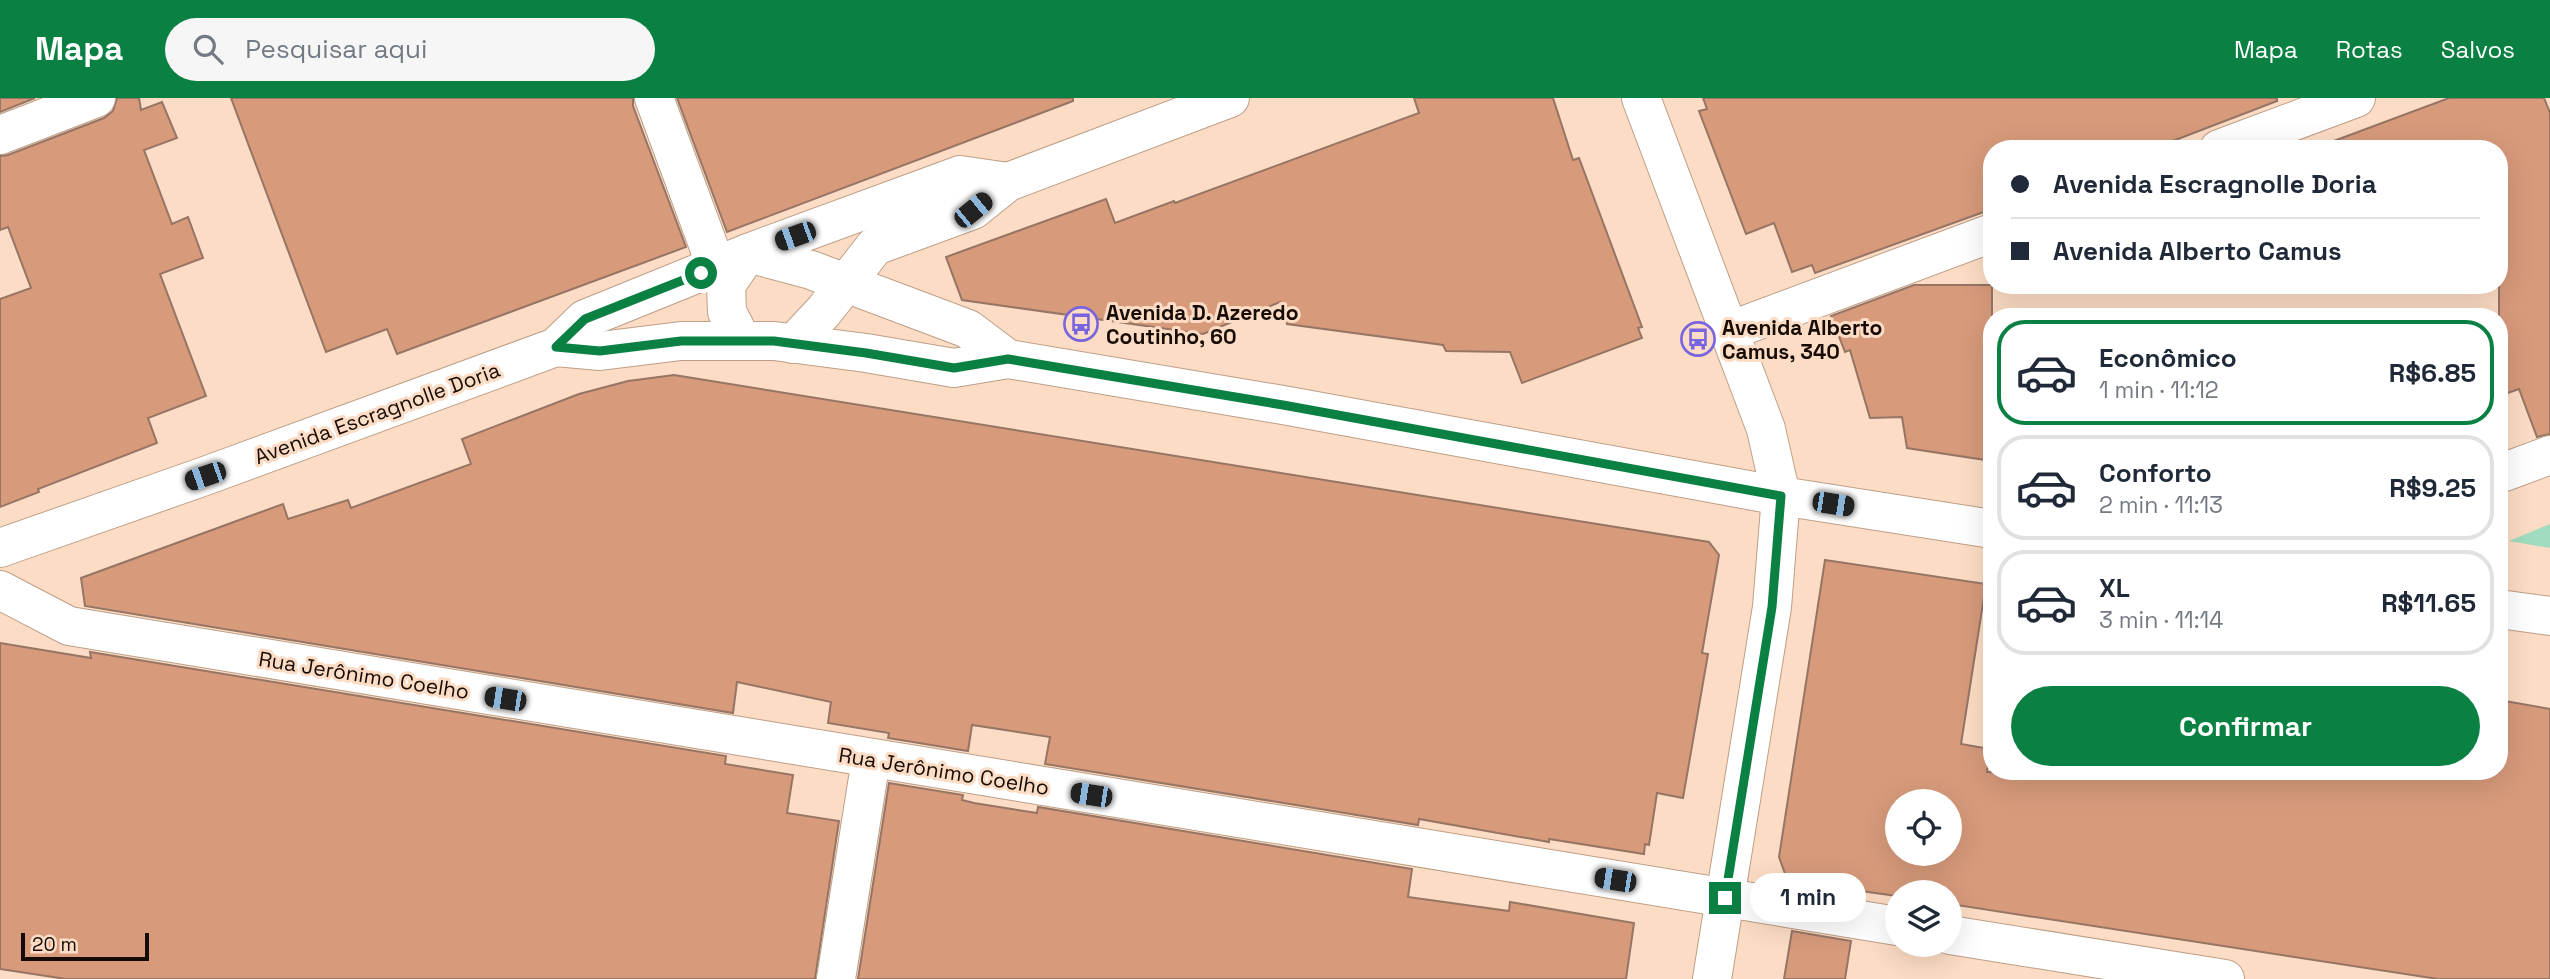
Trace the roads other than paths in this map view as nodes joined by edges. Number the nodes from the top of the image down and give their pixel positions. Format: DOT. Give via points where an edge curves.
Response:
graph roads {
  1 [pos="96,98"];
  2 [pos="654,98"];
  3 [pos="1230,98"];
  4 [pos="1642,98"];
  5 [pos="2356,98"];
  6 [pos="0,135"];
  7 [pos="2243,140"];
  8 [pos="1008,182"];
  9 [pos="1983,236"];
  10 [pos="732,259"];
  11 [pos="846,283"];
  12 [pos="1729,331"];
  13 [pos="743,341"];
  14 [pos="793,344"];
  15 [pos="556,347"];
  16 [pos="1008,359"];
  17 [pos="2550,455"];
  18 [pos="2508,471"];
  19 [pos="1781,496"];
  20 [pos="1983,528"];
  21 [pos="0,548"];
  22 [pos="0,590"];
  23 [pos="2508,610"];
  24 [pos="2550,616"];
  25 [pos="871,759"];
  26 [pos="1725,898"];
  27 [pos="1885,924"];
  28 [pos="1962,937"];
  29 [pos="836,979"];
  30 [pos="1712,979"];
  31 [pos="2225,979"];
  1 -- 6 [label="street"];
  2 -- 10 [label="street"];
  3 -- 8 [label="street, Avenida Escragnolle Doria"];
  4 -- 12 [label="street"];
  5 -- 7 [label="street"];
  8 -- 10 [label="street, Avenida Escragnolle Doria" via="960,175"];
  8 -- 11 [label="street, Avenida Escragnolle Doria" via="973,210 876,246"];
  9 -- 12 [label="street"];
  10 -- 11 [label="street" via="811,270"];
  10 -- 13 [label="street" via="726,285 727,312"];
  10 -- 15 [label="street, Avenida Escragnolle Doria" via="585,319"];
  11 -- 14 [label="street, Avenida Escragnolle Doria"];
  11 -- 16 [label="street" via="968,329"];
  12 -- 19 [label="street" via="1766,429"];
  13 -- 14 [label="street, Avenida Escragnolle Doria"];
  13 -- 15 [label="street, Avenida Escragnolle Doria" via="681,341 600,351"];
  14 -- 16 [label="street" via="954,368"];
  15 -- 21 [label="street, Avenida Escragnolle Doria"];
  16 -- 19 [label="street"];
  17 -- 18 [label="street"];
  19 -- 20 [label="street"];
  19 -- 26 [label="street" via="1772,607"];
  22 -- 25 [label="street, Rua Jerônimo Coelho" via="69,626"];
  23 -- 24 [label="street"];
  25 -- 26 [label="street, Rua Jerônimo Coelho"];
  25 -- 29 [label="street"];
  26 -- 27 [label="street, Rua Jerônimo Coelho"];
  26 -- 30 [label="street"];
  28 -- 31 [label="street"];
}
